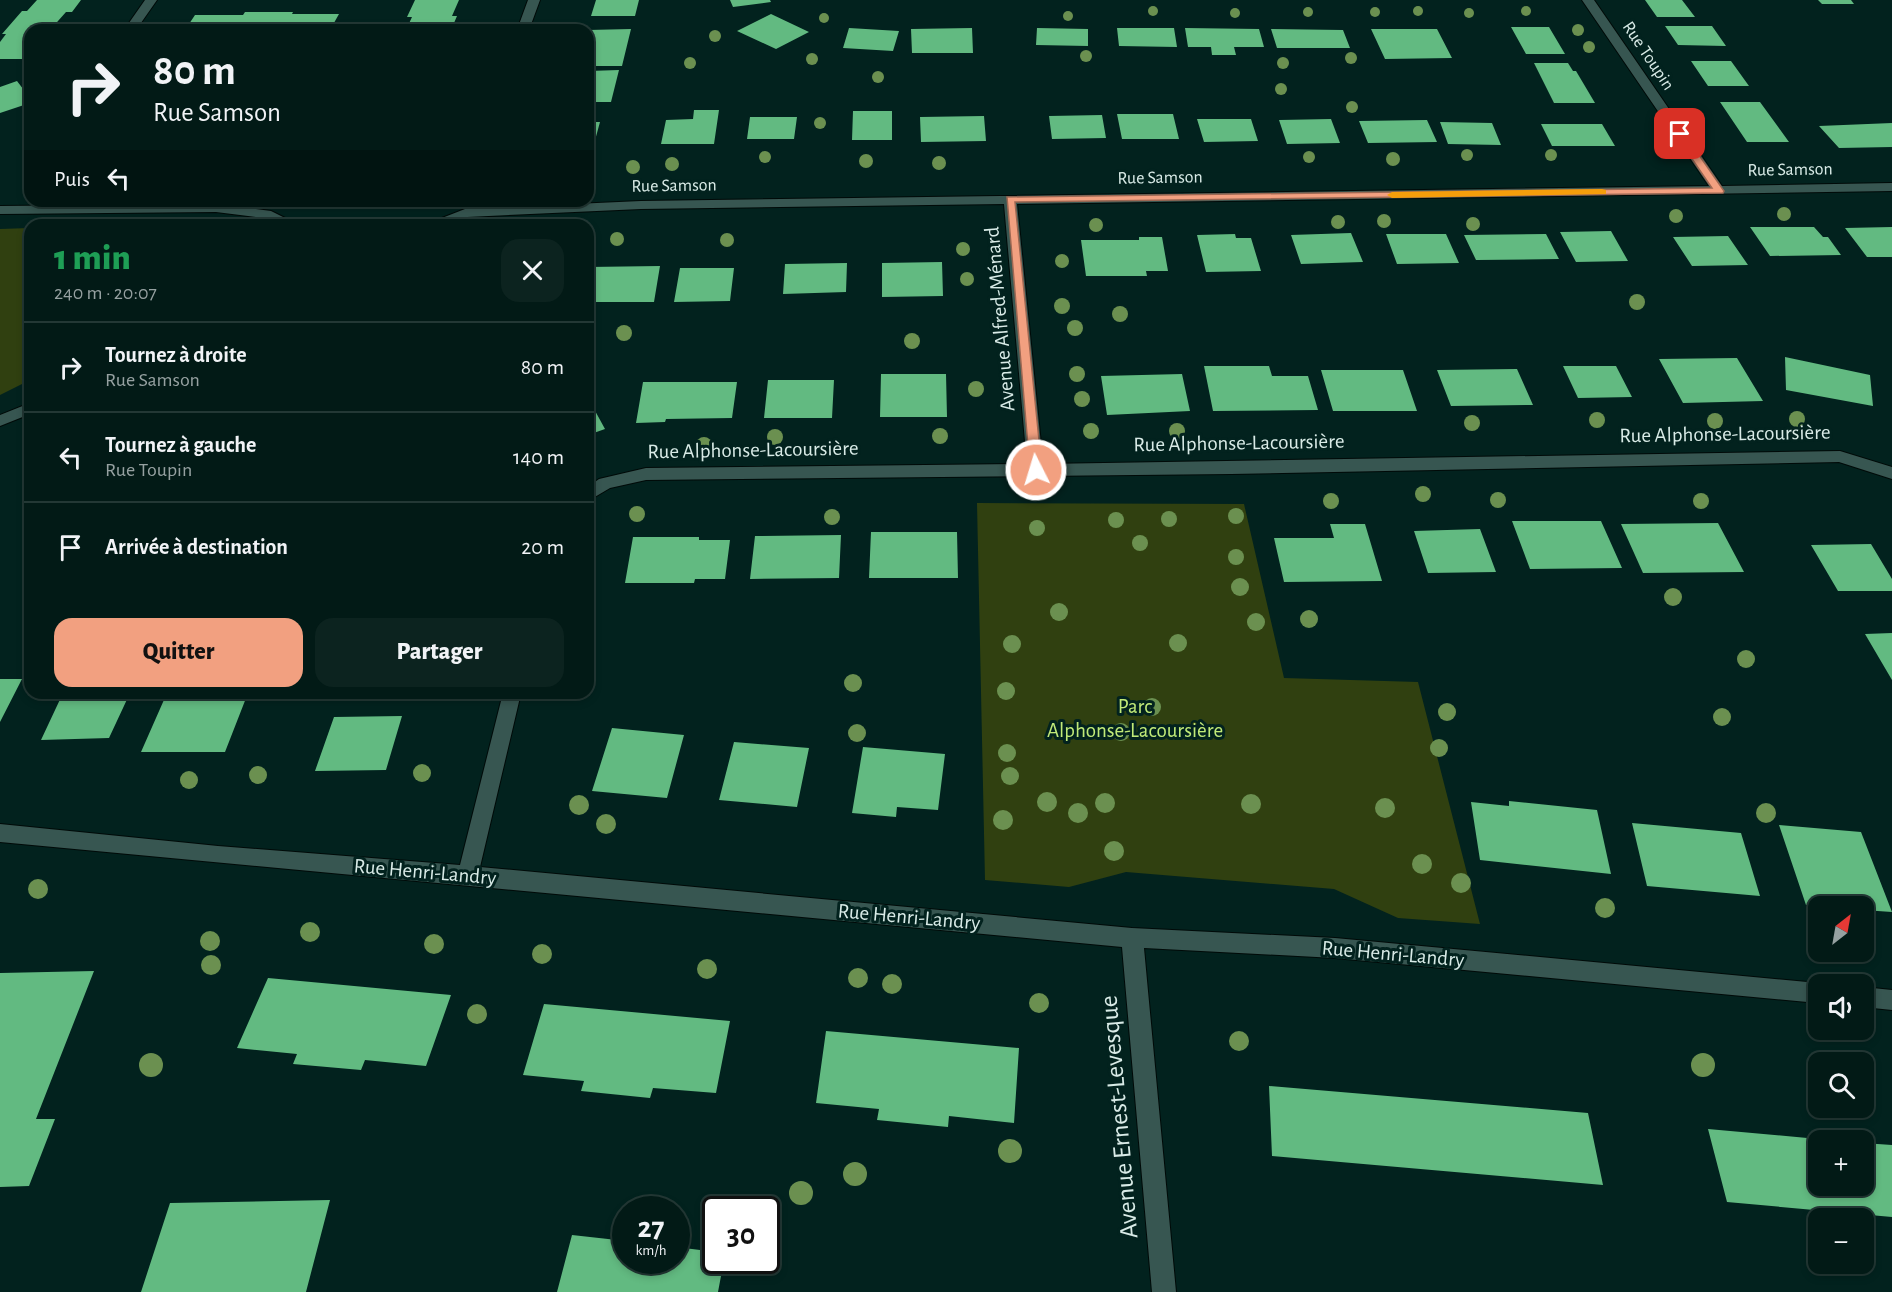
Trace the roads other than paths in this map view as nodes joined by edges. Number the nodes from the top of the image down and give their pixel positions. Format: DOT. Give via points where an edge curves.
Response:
graph roads {
  1 [pos="151,0"];
  2 [pos="534,0"];
  3 [pos="1588,0"];
  4 [pos="134,24"];
  5 [pos="525,24"];
  6 [pos="1892,187"];
  7 [pos="1719,191"];
  8 [pos="1010,200"];
  9 [pos="594,206"];
  10 [pos="466,207"];
  11 [pos="0,210"];
  12 [pos="278,219"];
  13 [pos="443,219"];
  14 [pos="24,411"];
  15 [pos="0,421"];
  16 [pos="1036,470"];
  17 [pos="1892,473"];
  18 [pos="594,491"];
  19 [pos="511,699"];
  20 [pos="0,832"];
  21 [pos="468,874"];
  22 [pos="1132,938"];
  23 [pos="1808,992"];
  24 [pos="1874,998"];
  25 [pos="1892,1000"];
  26 [pos="1164,1292"];
  1 -- 4 [label="street"];
  2 -- 5 [label="street"];
  3 -- 7 [label="street, Rue Toupin"];
  6 -- 7 [label="street, Rue Samson"];
  7 -- 8 [label="street, Rue Samson"];
  8 -- 9 [label="street, Rue Samson"];
  8 -- 16 [label="street, Avenue Alfred-Ménard"];
  10 -- 13 [label="street, Rue Samson"];
  11 -- 12 [label="street" via="216,208"];
  14 -- 15 [label="street"];
  16 -- 17 [label="street, Rue Alphonse-Lacoursière" via="1840,456"];
  16 -- 18 [label="street, Rue Alphonse-Lacoursière" via="646,474 605,483"];
  19 -- 21 [label="street"];
  20 -- 21 [label="street, Rue Henri-Landry" via="218,855"];
  21 -- 22 [label="street, Rue Henri-Landry"];
  22 -- 23 [label="street, Rue Henri-Landry" via="1335,948"];
  22 -- 26 [label="street, Avenue Ernest-Levesque"];
  24 -- 25 [label="street"];
}
